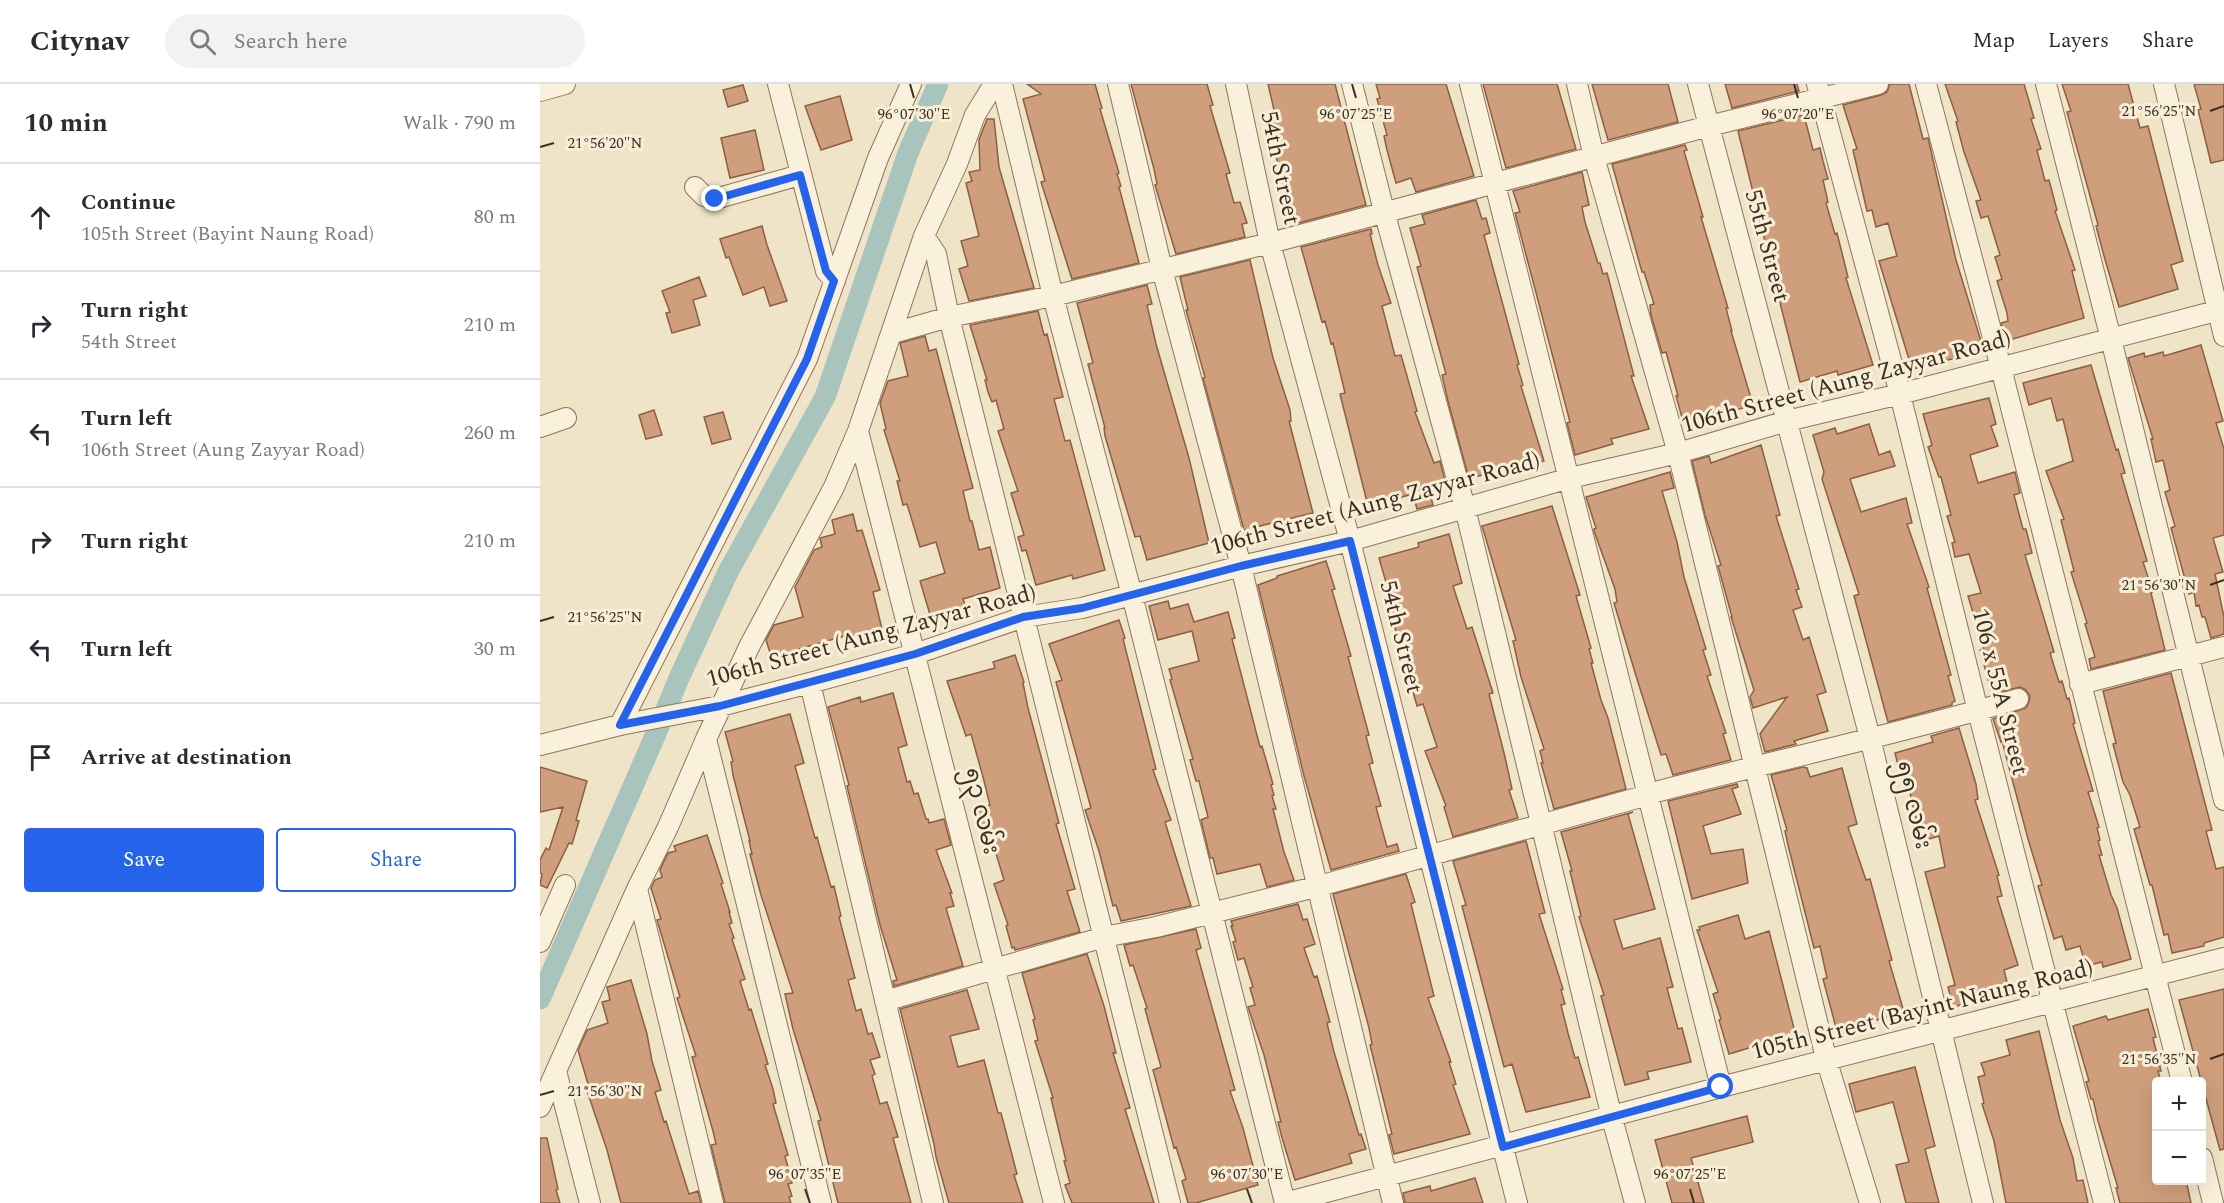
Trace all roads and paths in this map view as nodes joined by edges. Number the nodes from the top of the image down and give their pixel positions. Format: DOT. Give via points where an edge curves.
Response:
graph roads {
  1 [pos="565,84"];
  2 [pos="778,84"];
  3 [pos="911,84"];
  4 [pos="994,84"];
  5 [pos="1002,84"];
  6 [pos="1118,84"];
  7 [pos="1236,84"];
  8 [pos="1352,84"];
  9 [pos="1470,84"];
  10 [pos="1576,84"];
  11 [pos="1698,84"];
  12 [pos="1878,84"];
  13 [pos="1926,84"];
  14 [pos="2046,84"];
  15 [pos="2164,84"];
  16 [pos="540,91"];
  17 [pos="1819,91"];
  18 [pos="1708,126"];
  19 [pos="1594,157"];
  20 [pos="800,175"];
  21 [pos="1493,184"];
  22 [pos="695,187"];
  23 [pos="1384,211"];
  24 [pos="924,236"];
  25 [pos="1270,243"];
  26 [pos="1162,268"];
  27 [pos="834,281"];
  28 [pos="1053,296"];
  29 [pos="2221,310"];
  30 [pos="949,317"];
  31 [pos="893,333"];
  32 [pos="2224,336"];
  33 [pos="2111,339"];
  34 [pos="2001,368"];
  35 [pos="1900,394"];
  36 [pos="566,418"];
  37 [pos="1787,421"];
  38 [pos="540,427"];
  39 [pos="858,431"];
  40 [pos="1678,453"];
  41 [pos="1570,478"];
  42 [pos="1465,508"];
  43 [pos="1350,541"];
  44 [pos="1241,566"];
  45 [pos="1132,594"];
  46 [pos="1023,617"];
  47 [pos="2224,647"];
  48 [pos="915,654"];
  49 [pos="2190,656"];
  50 [pos="810,683"];
  51 [pos="2080,684"];
  52 [pos="2019,699"];
  53 [pos="712,707"];
  54 [pos="1978,711"];
  55 [pos="628,723"];
  56 [pos="1870,738"];
  57 [pos="706,739"];
  58 [pos="540,745"];
  59 [pos="1755,765"];
  60 [pos="1648,795"];
  61 [pos="2224,800"];
  62 [pos="1542,824"];
  63 [pos="1430,856"];
  64 [pos="565,885"];
  65 [pos="1319,886"];
  66 [pos="637,889"];
  67 [pos="1211,912"];
  68 [pos="1104,937"];
  69 [pos="540,942"];
  70 [pos="2224,958"];
  71 [pos="995,969"];
  72 [pos="2155,975"];
  73 [pos="885,1001"];
  74 [pos="2052,1003"];
  75 [pos="1941,1032"];
  76 [pos="1827,1062"];
  77 [pos="556,1071"];
  78 [pos="2181,1077"];
  79 [pos="1721,1087"];
  80 [pos="540,1107"];
  81 [pos="1612,1118"];
  82 [pos="1503,1147"];
  83 [pos="2206,1174"];
  84 [pos="1387,1176"];
  85 [pos="590,1203"];
  86 [pos="712,1203"];
  87 [pos="821,1203"];
  88 [pos="933,1203"];
  89 [pos="1054,1203"];
  90 [pos="1170,1203"];
  91 [pos="1285,1203"];
  92 [pos="1393,1203"];
  93 [pos="1517,1203"];
  94 [pos="1635,1203"];
  95 [pos="1870,1203"];
  96 [pos="1983,1203"];
  97 [pos="2104,1203"];
  98 [pos="2213,1203"];
  1 -- 16 [label="street"];
  2 -- 20 [label="street"];
  3 -- 27 [label="street" via="878,158"];
  4 -- 24 [label="street" via="975,116"];
  5 -- 28 [label="street"];
  6 -- 26 [label="street"];
  7 -- 25 [label="street, 54th Street"];
  8 -- 23 [label="street"];
  9 -- 21 [label="street"];
  10 -- 19 [label="street"];
  11 -- 18 [label="street, 55th Street"];
  12 -- 17 [label="street"];
  13 -- 34 [label="street"];
  14 -- 33 [label="street"];
  15 -- 29 [label="street"];
  17 -- 18 [label="street"];
  17 -- 35 [label="street, 106 x 55A Street"];
  18 -- 19 [label="street"];
  18 -- 37 [label="street, 55th Street"];
  19 -- 21 [label="street"];
  19 -- 40 [label="street"];
  20 -- 22 [label="street" via="715,199 704,196"];
  20 -- 27 [label="street" via="826,271"];
  21 -- 23 [label="street"];
  21 -- 41 [label="street"];
  23 -- 25 [label="street"];
  23 -- 42 [label="street"];
  24 -- 30 [label="street" via="936,254"];
  24 -- 31 [label="street"];
  25 -- 26 [label="street"];
  25 -- 43 [label="street, 54th Street"];
  26 -- 28 [label="street"];
  26 -- 44 [label="street"];
  27 -- 55 [label="street" via="807,359"];
  28 -- 30 [label="street"];
  28 -- 45 [label="street"];
  29 -- 32 [label="street"];
  29 -- 33 [label="street, 106th Street (Aung Zayyar Road)"];
  30 -- 31 [label="street"];
  30 -- 46 [label="street"];
  31 -- 39 [label="street"];
  33 -- 34 [label="street, 106th Street (Aung Zayyar Road)"];
  33 -- 49 [label="street"];
  34 -- 35 [label="street, 106th Street (Aung Zayyar Road)"];
  34 -- 51 [label="street"];
  35 -- 37 [label="street, 106th Street (Aung Zayyar Road)"];
  35 -- 54 [label="street, 106 x 55A Street"];
  36 -- 38 [label="street"];
  37 -- 40 [label="street, 106th Street (Aung Zayyar Road)"];
  37 -- 56 [label="street, ၅၅ လမ်း"];
  39 -- 48 [label="street, ၅၃ လမ်း"];
  39 -- 53 [label="street" via="834,486"];
  40 -- 41 [label="street, 106th Street (Aung Zayyar Road)"];
  40 -- 59 [label="street"];
  41 -- 42 [label="street, 106th Street (Aung Zayyar Road)"];
  41 -- 60 [label="street"];
  42 -- 43 [label="street, 106th Street (Aung Zayyar Road)"];
  42 -- 62 [label="street"];
  43 -- 44 [label="street, 106th Street (Aung Zayyar Road)"];
  43 -- 63 [label="street, 54th Street"];
  44 -- 45 [label="street, 106th Street (Aung Zayyar Road)"];
  44 -- 65 [label="street"];
  45 -- 46 [label="street, 106th Street (Aung Zayyar Road)" via="1082,608"];
  45 -- 67 [label="street"];
  46 -- 48 [label="street, 106th Street (Aung Zayyar Road)"];
  46 -- 68 [label="street"];
  47 -- 49 [label="street"];
  48 -- 50 [label="street, 106th Street (Aung Zayyar Road)"];
  48 -- 71 [label="street, ၅၃ လမ်း"];
  49 -- 51 [label="street"];
  49 -- 61 [label="street"];
  50 -- 53 [label="street, 106th Street (Aung Zayyar Road)"];
  50 -- 73 [label="street"];
  51 -- 72 [label="street"];
  52 -- 54 [label="street"];
  53 -- 55 [label="street, 106th Street (Aung Zayyar Road)"];
  53 -- 57 [label="street"];
  54 -- 56 [label="street"];
  54 -- 74 [label="street, 106 x 55A Street"];
  55 -- 58 [label="street, 106th Street (Aung Zayyar Road)"];
  56 -- 59 [label="street"];
  56 -- 75 [label="street, ၅၅ လမ်း"];
  57 -- 66 [label="street"];
  57 -- 87 [label="street"];
  59 -- 60 [label="street"];
  59 -- 76 [label="street"];
  60 -- 62 [label="street"];
  60 -- 79 [label="street"];
  62 -- 63 [label="street"];
  62 -- 81 [label="street"];
  63 -- 65 [label="street"];
  63 -- 82 [label="street, 54th Street"];
  64 -- 69 [label="street"];
  65 -- 67 [label="street"];
  65 -- 84 [label="street"];
  66 -- 77 [label="street"];
  66 -- 86 [label="street"];
  67 -- 68 [label="street"];
  67 -- 91 [label="street"];
  68 -- 71 [label="street"];
  68 -- 90 [label="street"];
  70 -- 72 [label="street, 105th Street (Bayint Naung Road)"];
  71 -- 73 [label="street"];
  71 -- 89 [label="street, ၅၃ လမ်း"];
  72 -- 74 [label="street, 105th Street (Bayint Naung Road)"];
  72 -- 78 [label="street"];
  73 -- 88 [label="street"];
  74 -- 75 [label="street, 105th Street (Bayint Naung Road)"];
  74 -- 97 [label="street, 106 x 55A Street"];
  75 -- 76 [label="street, 105th Street (Bayint Naung Road)"];
  75 -- 96 [label="street, ၅၅ လမ်း"];
  76 -- 79 [label="street, 105th Street (Bayint Naung Road)"];
  76 -- 95 [label="street"];
  77 -- 80 [label="street"];
  77 -- 85 [label="street"];
  79 -- 81 [label="street, 105th Street (Bayint Naung Road)"];
  81 -- 82 [label="street, 105th Street (Bayint Naung Road)"];
  81 -- 94 [label="street"];
  82 -- 84 [label="street, 105th Street (Bayint Naung Road)"];
  82 -- 93 [label="street, 54th Street"];
  83 -- 98 [label="street"];
  84 -- 91 [label="street, 105th Street (Bayint Naung Road)"];
  84 -- 92 [label="street"];
}
